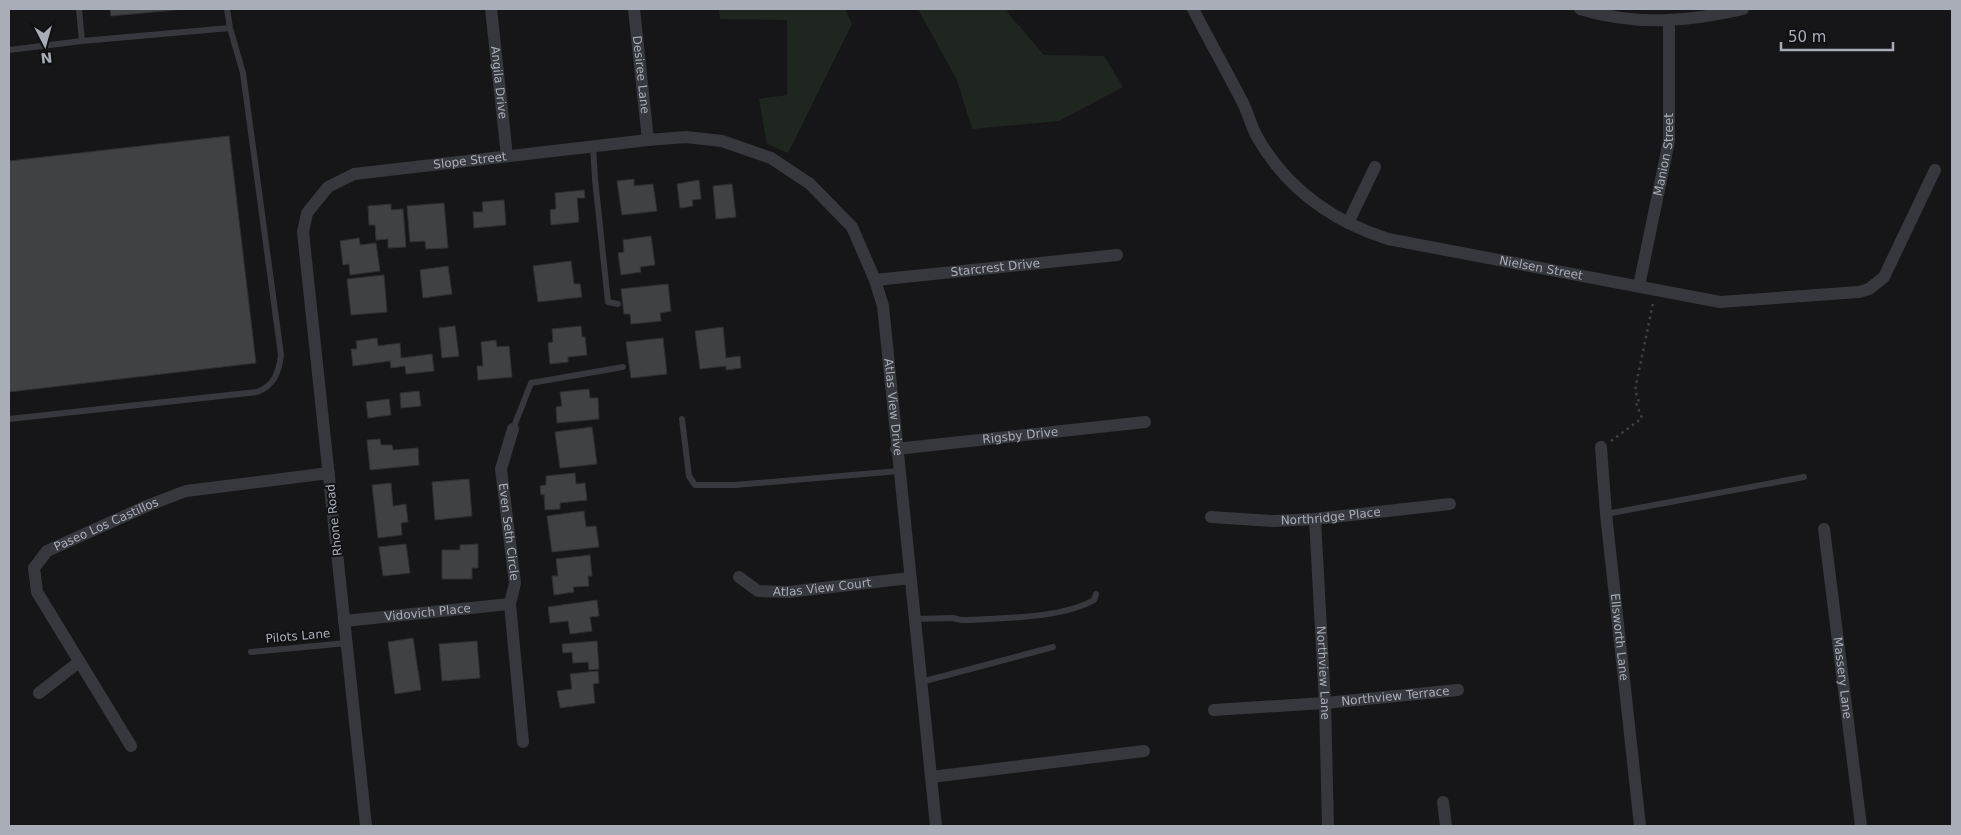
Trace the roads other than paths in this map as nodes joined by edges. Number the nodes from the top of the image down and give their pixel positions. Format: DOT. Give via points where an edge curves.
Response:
graph roads {
  1 [pos="78,9"];
  2 [pos="227,9"];
  3 [pos="491,9"];
  4 [pos="634,9"];
  5 [pos="1192,9"];
  6 [pos="1580,9"];
  7 [pos="1743,9"];
  8 [pos="1669,21"];
  9 [pos="230,28"];
  10 [pos="82,41"];
  11 [pos="9,50"];
  12 [pos="648,140"];
  13 [pos="593,145"];
  14 [pos="507,156"];
  15 [pos="1375,167"];
  16 [pos="1936,170"];
  17 [pos="307,213"];
  18 [pos="1348,223"];
  19 [pos="1117,255"];
  20 [pos="875,280"];
  21 [pos="1638,286"];
  22 [pos="618,304"];
  23 [pos="623,367"];
  24 [pos="9,419"];
  25 [pos="682,419"];
  26 [pos="1145,422"];
  27 [pos="513,429"];
  28 [pos="1601,447"];
  29 [pos="896,449"];
  30 [pos="898,471"];
  31 [pos="329,474"];
  32 [pos="1804,477"];
  33 [pos="1450,504"];
  34 [pos="1606,514"];
  35 [pos="1211,517"];
  36 [pos="1315,519"];
  37 [pos="1824,529"];
  38 [pos="739,577"];
  39 [pos="910,578"];
  40 [pos="1096,594"];
  41 [pos="510,604"];
  42 [pos="914,619"];
  43 [pos="344,621"];
  44 [pos="347,643"];
  45 [pos="1053,647"];
  46 [pos="252,652"];
  47 [pos="79,662"];
  48 [pos="921,682"];
  49 [pos="1458,690"];
  50 [pos="38,693"];
  51 [pos="1325,703"];
  52 [pos="1214,710"];
  53 [pos="523,742"];
  54 [pos="130,746"];
  55 [pos="1144,751"];
  56 [pos="931,777"];
  57 [pos="1443,802"];
  58 [pos="366,826"];
  59 [pos="936,826"];
  60 [pos="1328,826"];
  61 [pos="1446,826"];
  62 [pos="1640,826"];
  63 [pos="1861,826"];
  1 -- 10 [label="lane"];
  2 -- 9 [label="lane"];
  3 -- 14 [label="street, Angila Drive"];
  4 -- 12 [label="street, Desiree Lane"];
  5 -- 18 [label="street, Nielsen Street" via="1267,152 1294,185 1328,212"];
  6 -- 8 [label="street"];
  7 -- 8 [label="street"];
  8 -- 21 [label="street, Manion Street" via="1669,141"];
  9 -- 10 [label="lane"];
  9 -- 24 [label="lane" via="244,73 280,355 275,378 265,389 257,392"];
  10 -- 11 [label="lane"];
  12 -- 13 [label="street, Slope Street"];
  12 -- 20 [label="street, Atlas View Drive" via="686,137 722,141 770,158 810,184 852,227"];
  13 -- 14 [label="street, Slope Street"];
  13 -- 22 [label="lane" via="608,302"];
  14 -- 17 [label="street, Slope Street" via="354,174 328,187"];
  15 -- 18 [label="street"];
  16 -- 21 [label="street, Nielsen Street" via="1884,277 1859,292 1720,302"];
  17 -- 31 [label="street, Rhone Road" via="303,232"];
  18 -- 21 [label="street, Nielsen Street" via="1388,239"];
  19 -- 20 [label="street, Starcrest Drive"];
  20 -- 29 [label="street, Atlas View Drive" via="883,306"];
  23 -- 27 [label="lane" via="531,383"];
  25 -- 30 [label="lane" via="689,476 695,485 735,485"];
  26 -- 29 [label="street, Rigsby Drive"];
  27 -- 41 [label="street, Even Seth Circle" via="501,469 515,583"];
  28 -- 34 [label="street, Ellsworth Lane"];
  29 -- 30 [label="street, Atlas View Drive"];
  30 -- 39 [label="street, Atlas View Drive"];
  31 -- 43 [label="street, Rhone Road"];
  31 -- 47 [label="street, Paseo Los Castillos" via="186,491 47,551 34,568 36,592"];
  32 -- 34 [label="lane"];
  33 -- 36 [label="street, Northridge Place"];
  34 -- 62 [label="street, Ellsworth Lane"];
  35 -- 36 [label="street, Northridge Place" via="1273,522"];
  36 -- 51 [label="street, Northview Lane"];
  37 -- 63 [label="street, Massery Lane"];
  38 -- 39 [label="street, Atlas View Court" via="758,591 788,592"];
  39 -- 42 [label="street, Atlas View Drive"];
  40 -- 42 [label="lane" via="1094,600 1084,606 1047,613 968,620"];
  41 -- 43 [label="street, Vidovich Place"];
  41 -- 53 [label="street, Even Seth Circle"];
  42 -- 48 [label="street, Atlas View Drive"];
  43 -- 44 [label="street, Rhone Road"];
  44 -- 46 [label="lane, Pilots Lane"];
  44 -- 58 [label="street, Rhone Road"];
  45 -- 48 [label="lane"];
  47 -- 50 [label="street"];
  47 -- 54 [label="street, Paseo Los Castillos"];
  48 -- 56 [label="street, Atlas View Drive"];
  49 -- 51 [label="street, Northview Terrace"];
  51 -- 52 [label="street, Northview Terrace"];
  51 -- 60 [label="street, Northview Lane"];
  55 -- 56 [label="street"];
  56 -- 59 [label="street, Atlas View Drive"];
  57 -- 61 [label="street"];
}
